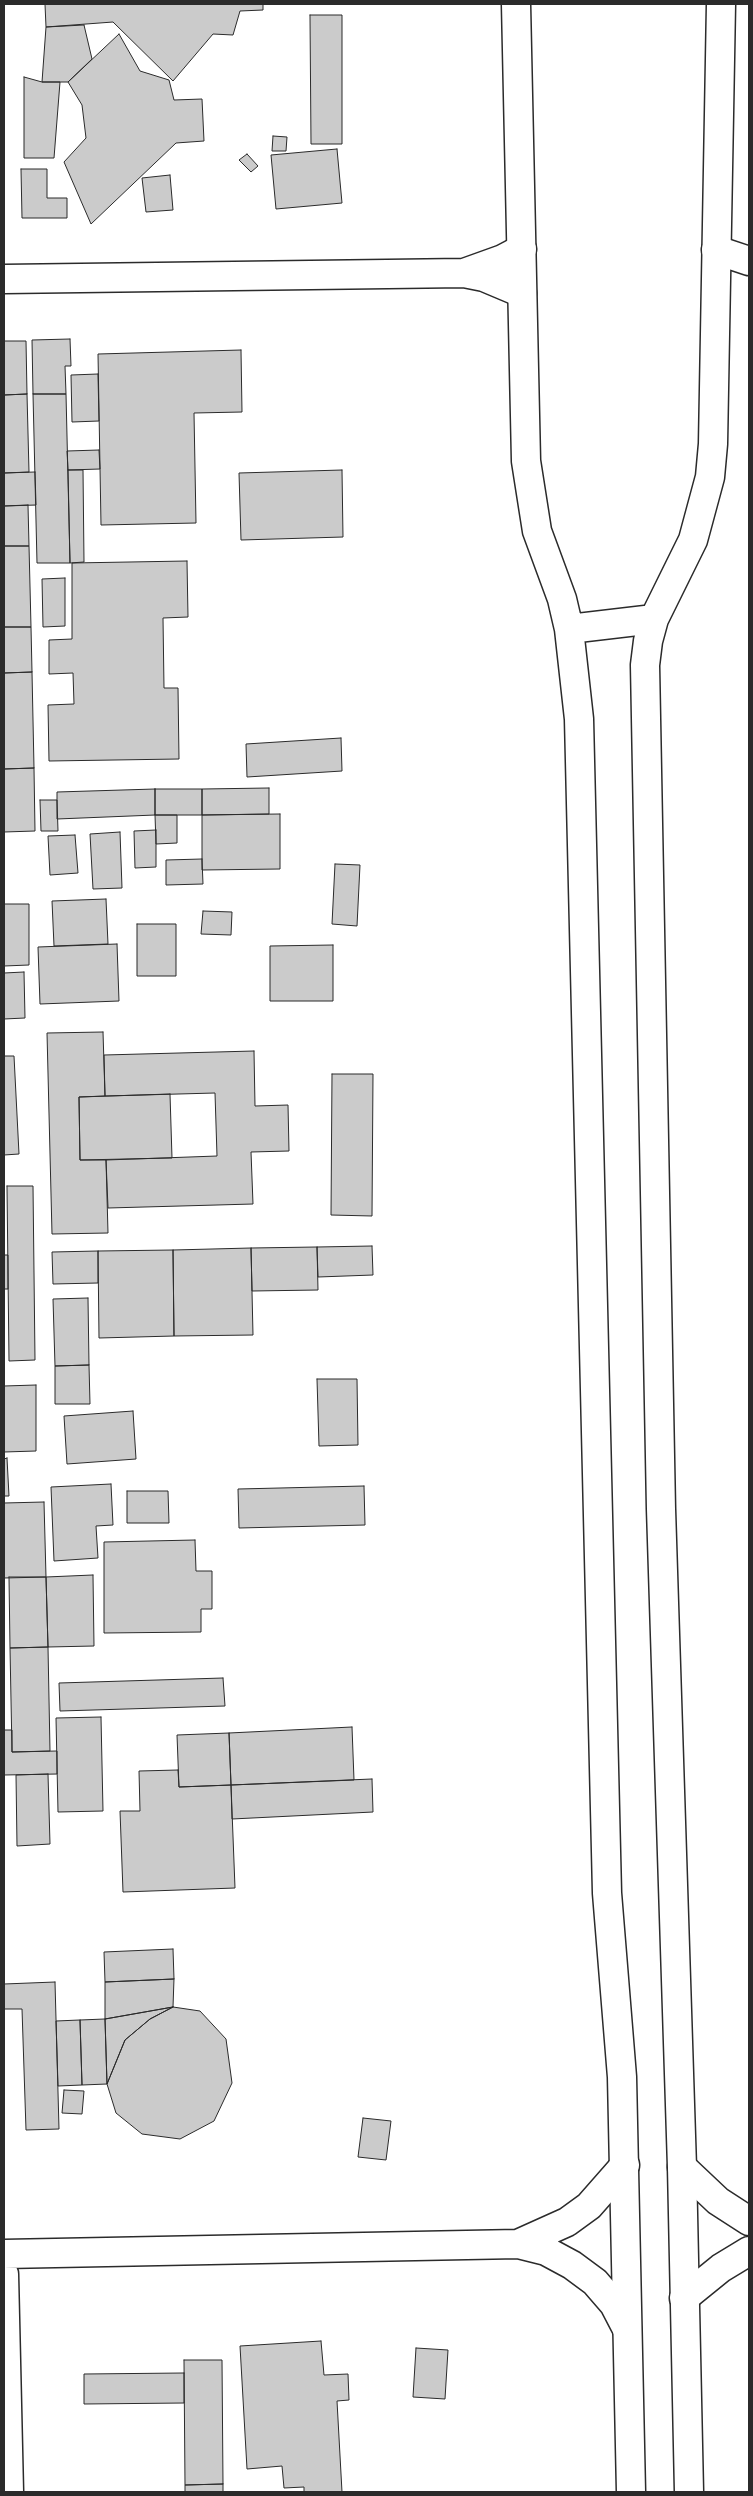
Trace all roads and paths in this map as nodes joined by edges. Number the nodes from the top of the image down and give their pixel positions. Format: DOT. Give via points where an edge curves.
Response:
graph roads {
  1 [pos="516,4"];
  2 [pos="721,4"];
  3 [pos="522,249"];
  4 [pos="749,261"];
  5 [pos="716,262"];
  6 [pos="749,265"];
  7 [pos="464,273"];
  8 [pos="4,279"];
  9 [pos="522,293"];
  10 [pos="654,619"];
  11 [pos="569,629"];
  12 [pos="625,2165"];
  13 [pos="682,2167"];
  14 [pos="749,2221"];
  15 [pos="518,2244"];
  16 [pos="749,2251"];
  17 [pos="4,2254"];
  18 [pos="4,2274"];
  19 [pos="684,2298"];
  20 [pos="627,2329"];
  21 [pos="9,2492"];
  22 [pos="631,2492"];
  23 [pos="689,2492"];
  1 -- 3 [label="main road"];
  2 -- 5 [label="main road"];
  3 -- 7 [label="main road"];
  3 -- 9 [label="main road"];
  4 -- 5 [label="main road"];
  5 -- 6 [label="main road"];
  5 -- 10 [label="main road" via="710,477 693,540"];
  7 -- 8 [label="main road"];
  7 -- 9 [label="main road" via="484,277"];
  9 -- 11 [label="main road" via="526,462 530,497 537,531 562,599"];
  10 -- 11 [label="main road"];
  10 -- 13 [label="main road" via="645,665 661,1500"];
  11 -- 12 [label="main road" via="579,719 607,1893 622,2077"];
  12 -- 15 [label="main road" via="589,2206 567,2222"];
  12 -- 20 [label="main road"];
  13 -- 14 [label="main road" via="718,2201"];
  13 -- 19 [label="main road"];
  15 -- 17 [label="main road"];
  15 -- 20 [label="main road" via="572,2264 595,2282 614,2304"];
  16 -- 19 [label="main road" via="721,2268"];
  18 -- 21 [label="main road"];
  19 -- 23 [label="main road"];
  20 -- 22 [label="main road"];
}
